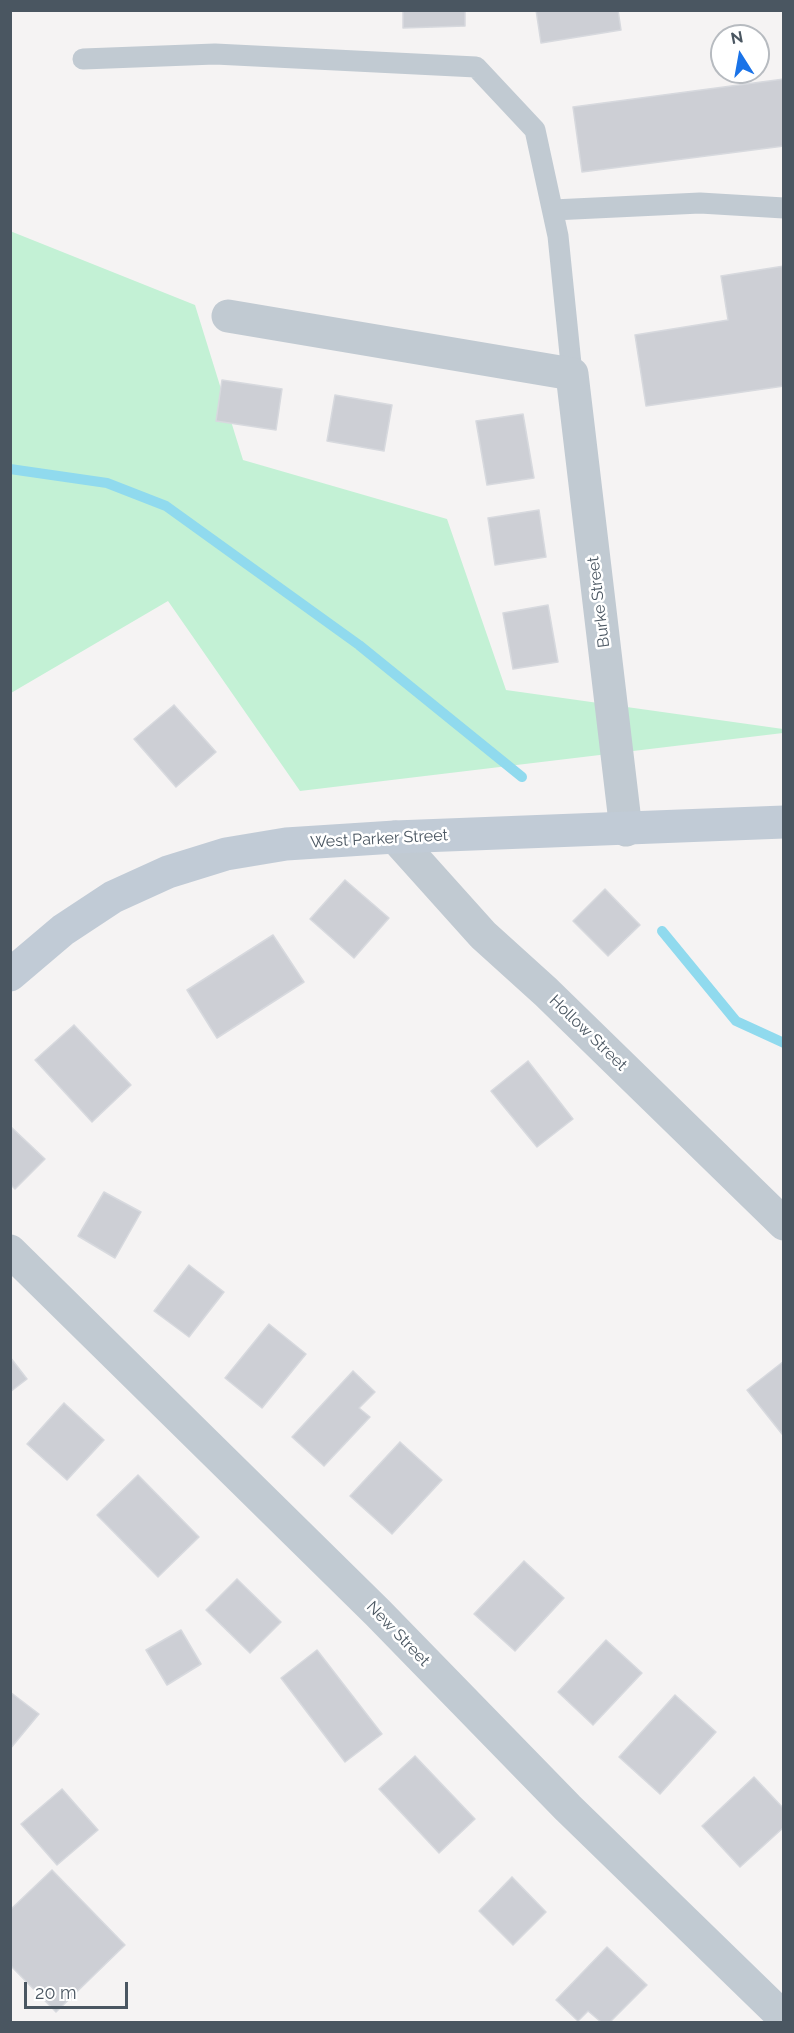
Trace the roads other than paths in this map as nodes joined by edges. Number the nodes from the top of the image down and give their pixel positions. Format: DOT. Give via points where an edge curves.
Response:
graph roads {
  1 [pos="83,59"];
  2 [pos="783,208"];
  3 [pos="553,210"];
  4 [pos="228,316"];
  5 [pos="572,374"];
  6 [pos="783,822"];
  7 [pos="626,830"];
  8 [pos="395,837"];
  9 [pos="10,975"];
  10 [pos="783,1224"];
  11 [pos="10,1251"];
  12 [pos="783,2018"];
  1 -- 3 [label="lane" via="215,54 476,67 535,130"];
  2 -- 3 [label="lane" via="700,203"];
  3 -- 5 [label="lane"];
  4 -- 5 [label="street"];
  5 -- 7 [label="street, Burke Street"];
  6 -- 7 [label="street, West Parker Street"];
  7 -- 8 [label="street, West Parker Street"];
  8 -- 9 [label="street, West Parker Street" via="286,844 226,854 168,872 113,897 63,930"];
  8 -- 10 [label="street, Hollow Street" via="483,935"];
  11 -- 12 [label="street, New Street"];
}
